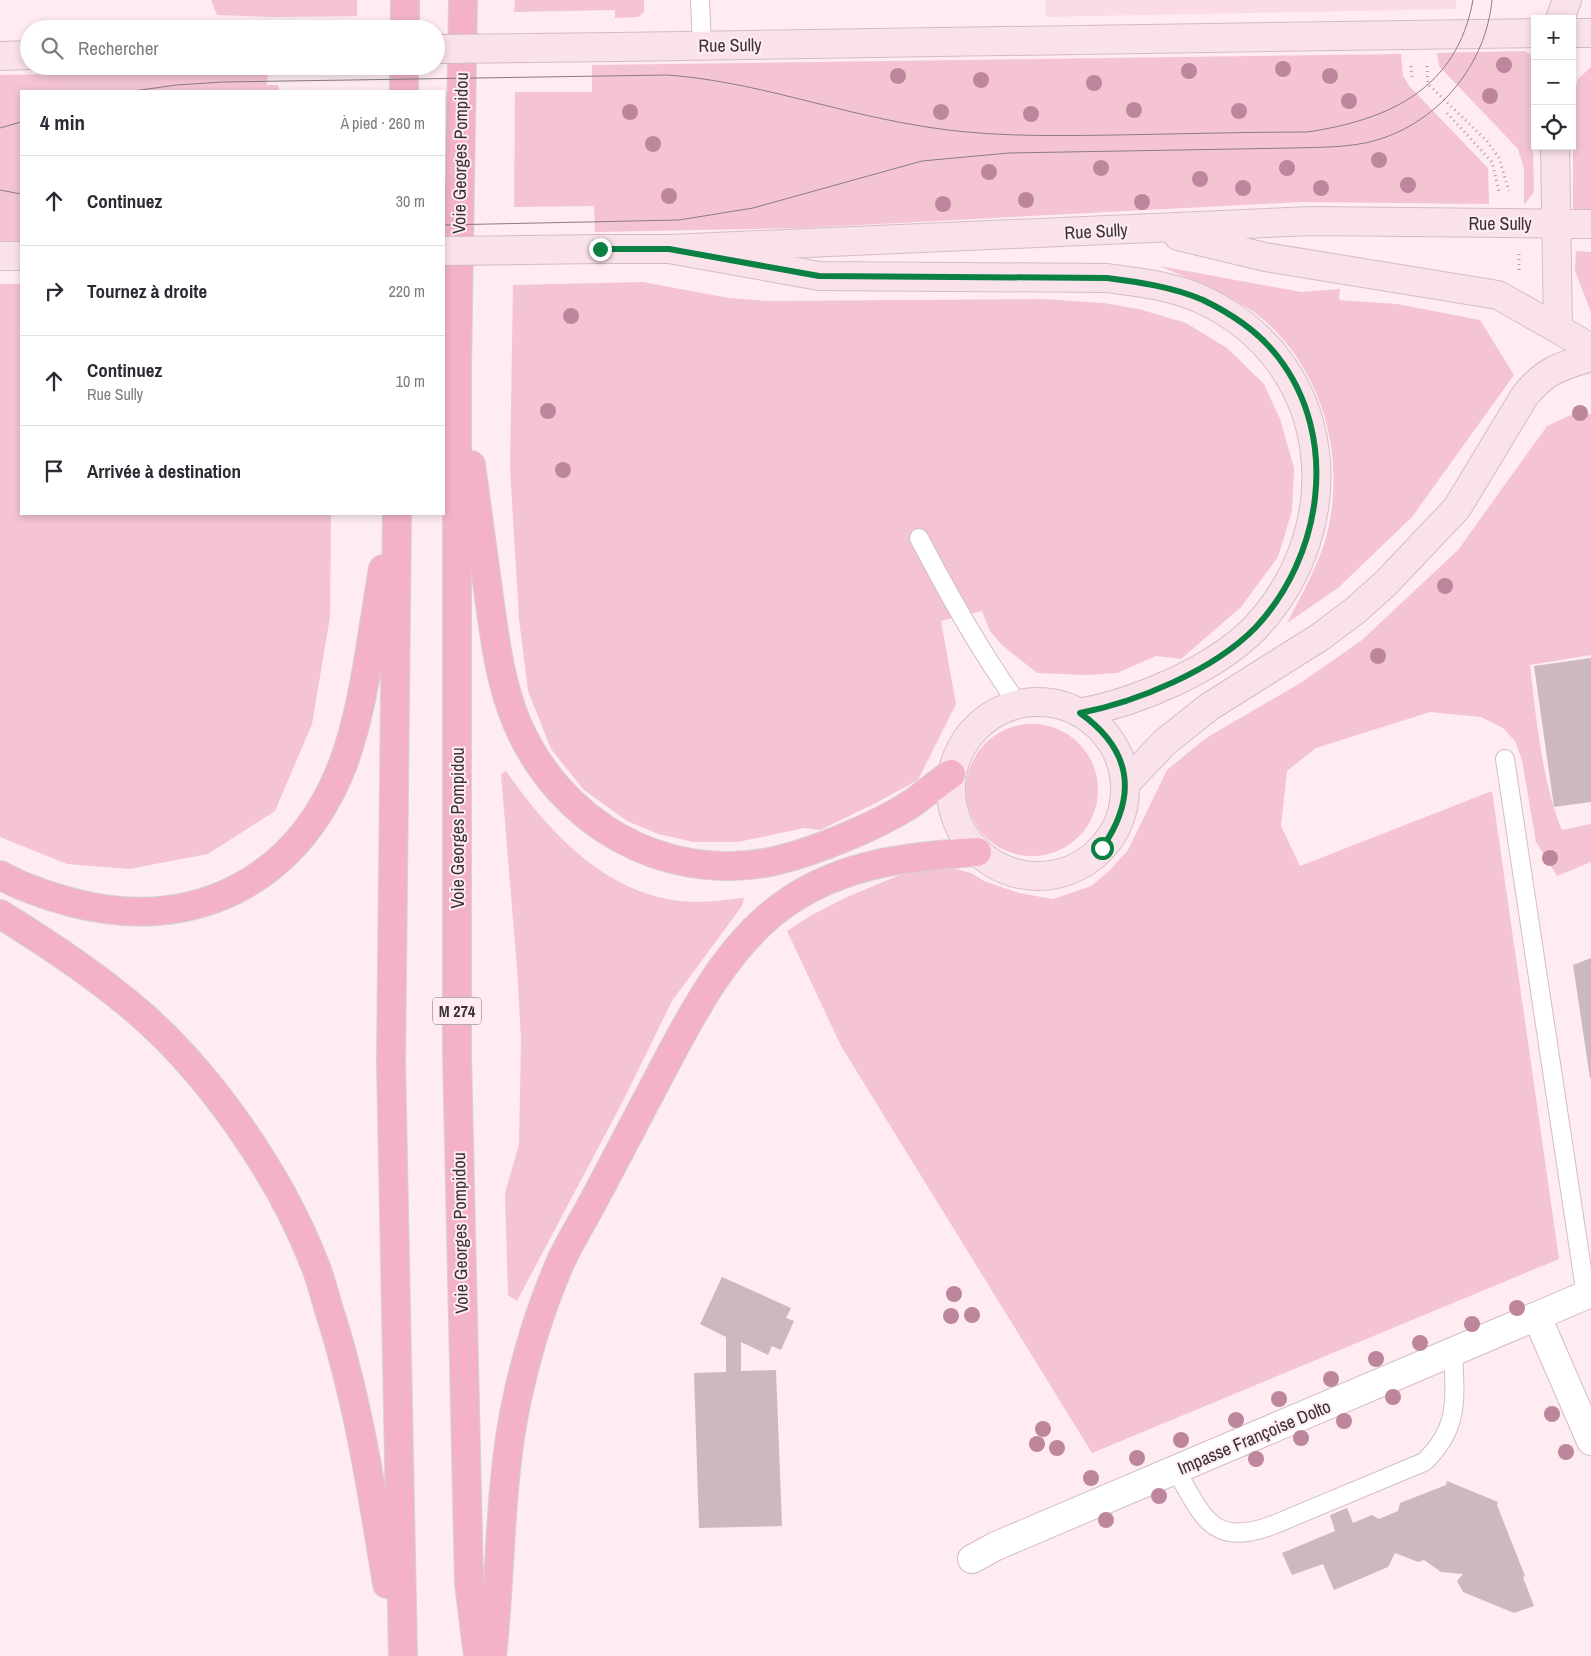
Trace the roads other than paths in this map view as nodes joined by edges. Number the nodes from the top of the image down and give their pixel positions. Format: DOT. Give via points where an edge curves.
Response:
graph roads {
  1 [pos="405,0"];
  2 [pos="463,0"];
  3 [pos="700,0"];
  4 [pos="1567,0"];
  5 [pos="1561,15"];
  6 [pos="404,20"];
  7 [pos="1531,33"];
  8 [pos="1576,33"];
  9 [pos="1591,33"];
  10 [pos="702,45"];
  11 [pos="445,49"];
  12 [pos="20,55"];
  13 [pos="0,56"];
  14 [pos="404,75"];
  15 [pos="404,90"];
  16 [pos="1555,150"];
  17 [pos="1555,223"];
  18 [pos="1591,224"];
  19 [pos="1148,228"];
  20 [pos="669,249"];
  21 [pos="445,251"];
  22 [pos="0,256"];
  23 [pos="20,256"];
  24 [pos="1558,329"];
  25 [pos="1591,348"];
  26 [pos="1591,357"];
  27 [pos="456,366"];
  28 [pos="393,515"];
  29 [pos="397,515"];
  30 [pos="919,538"];
  31 [pos="1018,704"];
  32 [pos="1080,713"];
  33 [pos="1505,759"];
  34 [pos="951,774"];
  35 [pos="1125,784"];
  36 [pos="977,852"];
  37 [pos="0,875"];
  38 [pos="0,914"];
  39 [pos="1588,1295"];
  40 [pos="1537,1317"];
  41 [pos="1453,1353"];
  42 [pos="1591,1441"];
  43 [pos="1176,1470"];
  44 [pos="972,1559"];
  45 [pos="399,1656"];
  46 [pos="403,1656"];
  47 [pos="478,1656"];
  48 [pos="492,1656"];
  1 -- 6 [label="highway"];
  2 -- 27 [label="highway, Voie Georges Pompidou / M 274"];
  3 -- 10 [label="lane"];
  4 -- 5 [label="main road"];
  7 -- 10 [label="main road, Rue Sully"];
  8 -- 9 [label="main road"];
  10 -- 11 [label="main road, Rue Sully, bridge"];
  12 -- 13 [label="main road"];
  14 -- 15 [label="highway"];
  16 -- 17 [label="main road"];
  17 -- 18 [label="main road, Rue Sully"];
  17 -- 19 [label="main road, Rue Sully" via="1312,221"];
  17 -- 24 [label="main road"];
  19 -- 20 [label="main road, Rue Sully"];
  19 -- 24 [label="main road" via="1264,257 1498,295"];
  20 -- 21 [label="main road, Rue Sully, bridge"];
  20 -- 32 [label="main road" via="819,276 1107,278 1141,283 1177,291 1224,311 1252,331 1278,357 1304,408 1317,460 1311,524 1286,586 1254,628 1184,677 1112,707"];
  22 -- 23 [label="main road"];
  24 -- 25 [label="main road"];
  26 -- 35 [label="main road" via="1564,365 1536,380 1457,508 1386,583 1320,637 1209,707 1166,742"];
  27 -- 34 [label="highway" via="501,676 534,758 552,782 594,822 626,843 679,861 705,866 770,862 846,836 886,817"];
  27 -- 47 [label="highway, Voie Georges Pompidou / M 274" via="457,1074 469,1573"];
  28 -- 37 [label="highway" via="352,738 342,769 327,799 313,824 288,853 268,870 214,899 182,909 151,913 89,907 51,897"];
  29 -- 46 [label="highway" via="391,1062"];
  30 -- 31 [label="lane" via="961,618"];
  31 -- 32 [label="main road" via="1050,702"];
  31 -- 34 [label="main road" via="994,713 974,728 959,750"];
  32 -- 35 [label="main road" via="1112,742 1121,762"];
  33 -- 39 [label="lane"];
  34 -- 36 [label="main road" via="954,816"];
  35 -- 36 [label="main road" via="1123,807 1116,829 1102,848 1077,866 1040,876 1017,874 995,866"];
  36 -- 48 [label="highway" via="918,855 849,871 813,886 786,902 721,969 671,1054 562,1260 534,1332 514,1414 501,1520 499,1595"];
  38 -- 45 [label="highway" via="102,982 176,1049 256,1149 284,1200 313,1260 352,1386"];
  39 -- 40 [label="street, Impasse Françoise Dolto"];
  40 -- 41 [label="street, Impasse Françoise Dolto"];
  40 -- 42 [label="street"];
  41 -- 43 [label="street, Impasse Françoise Dolto"];
  41 -- 43 [label="lane" via="1456,1402 1452,1419 1436,1450 1424,1462 1274,1526 1235,1534 1218,1528 1204,1518"];
  43 -- 44 [label="street, Impasse Françoise Dolto"];
}
